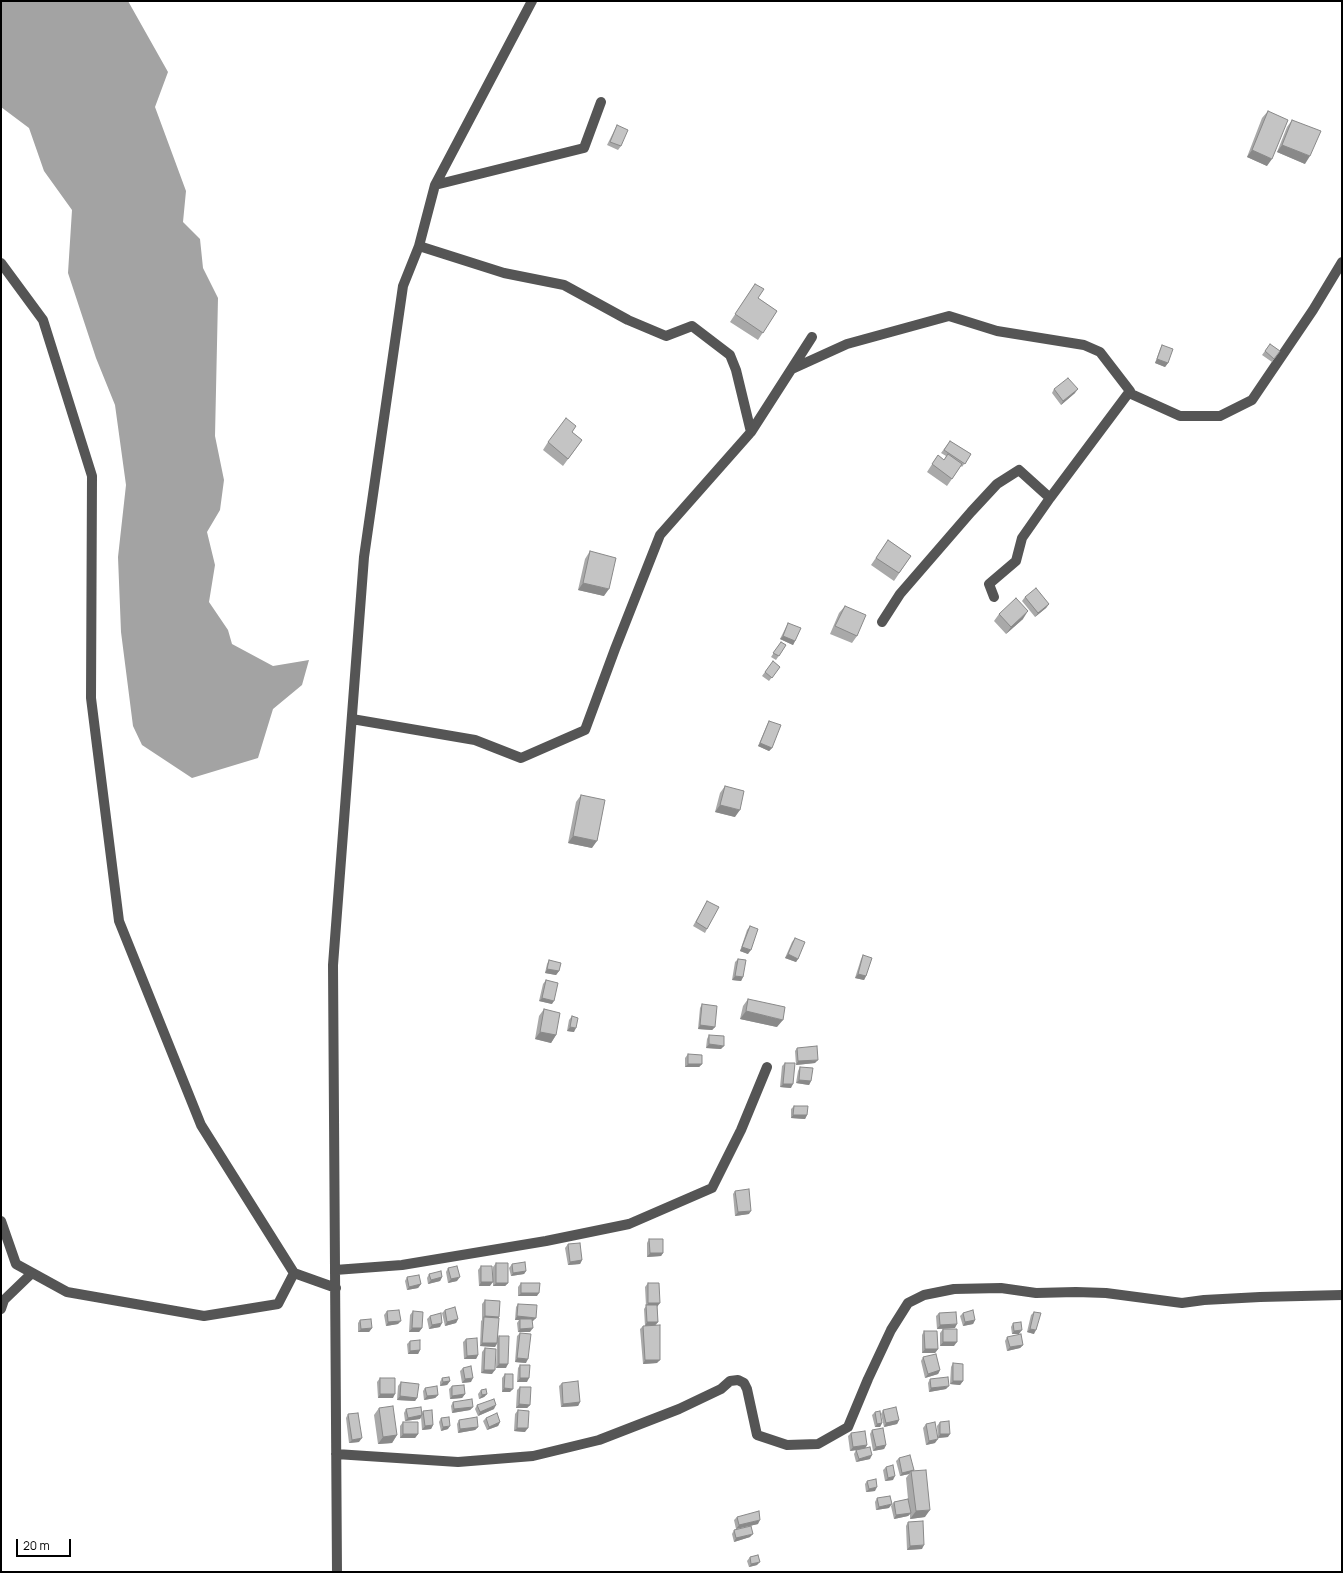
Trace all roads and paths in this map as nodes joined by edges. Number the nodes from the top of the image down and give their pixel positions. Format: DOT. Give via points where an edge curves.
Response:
graph roads {
  1 [pos="532,1"];
  2 [pos="601,102"];
  3 [pos="435,185"];
  4 [pos="419,246"];
  5 [pos="1342,262"];
  6 [pos="1,263"];
  7 [pos="812,337"];
  8 [pos="792,369"];
  9 [pos="1129,393"];
  10 [pos="751,432"];
  11 [pos="1050,498"];
  12 [pos="994,597"];
  13 [pos="882,622"];
  14 [pos="352,719"];
  15 [pos="767,1067"];
  16 [pos="1,1221"];
  17 [pos="336,1270"];
  18 [pos="32,1273"];
  19 [pos="294,1273"];
  20 [pos="336,1288"];
  21 [pos="1342,1295"];
  22 [pos="1,1309"];
  23 [pos="336,1454"];
  24 [pos="337,1572"];
  1 -- 3 [label="street"];
  2 -- 3 [label="street" via="584,148"];
  3 -- 4 [label="street"];
  4 -- 10 [label="street" via="504,273 564,285 628,320 666,336 692,326 730,355"];
  4 -- 14 [label="street" via="403,286 366,541"];
  5 -- 9 [label="street" via="1252,400 1220,416 1180,416"];
  6 -- 19 [label="street" via="43,320 92,476 91,698 119,922 201,1125"];
  7 -- 8 [label="street"];
  8 -- 9 [label="street" via="847,344 949,316 997,331 1084,345 1100,352"];
  8 -- 10 [label="street"];
  9 -- 11 [label="street"];
  10 -- 14 [label="street" via="660,535 585,730 521,758 475,740"];
  11 -- 12 [label="street" via="1022,538 1016,561 989,584"];
  11 -- 13 [label="street" via="1019,470 997,484 900,594"];
  14 -- 17 [label="street" via="333,965"];
  15 -- 17 [label="street" via="741,1130 712,1188 629,1224 402,1265"];
  16 -- 18 [label="street" via="16,1264"];
  17 -- 20 [label="street"];
  18 -- 19 [label="street" via="67,1292 204,1316 278,1304"];
  18 -- 22 [label="street" via="4,1300"];
  19 -- 20 [label="street"];
  20 -- 23 [label="street"];
  21 -- 23 [label="street" via="1253,1297 1182,1303 1106,1293 1036,1293 1001,1288 954,1289 924,1294 908,1303 891,1330 848,1427 818,1444 787,1445 757,1435 747,1389 744,1383 738,1380 730,1381 721,1389 679,1410 599,1440 533,1456 458,1462"];
  23 -- 24 [label="street"];
}
